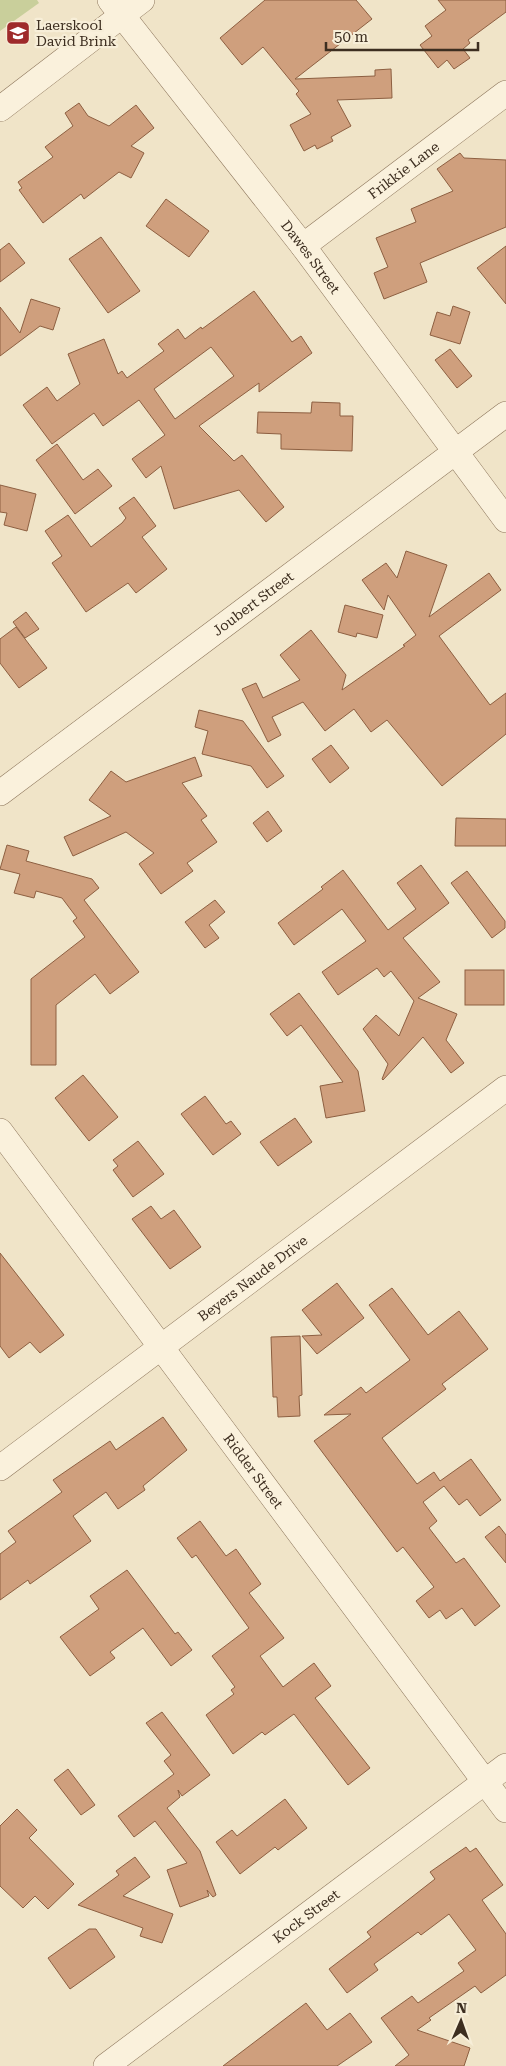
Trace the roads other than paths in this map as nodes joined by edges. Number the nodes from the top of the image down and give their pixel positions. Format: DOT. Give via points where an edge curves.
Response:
graph roads {
  1 [pos="142,0"];
  2 [pos="115,8"];
  3 [pos="506,93"];
  4 [pos="0,109"];
  5 [pos="302,246"];
  6 [pos="506,414"];
  7 [pos="456,452"];
  8 [pos="506,520"];
  9 [pos="0,793"];
  10 [pos="506,1088"];
  11 [pos="0,1131"];
  12 [pos="161,1346"];
  13 [pos="0,1468"];
  14 [pos="506,1766"];
  15 [pos="485,1781"];
  16 [pos="506,1810"];
  17 [pos="106,2066"];
  1 -- 2 [label="street"];
  2 -- 4 [label="street"];
  2 -- 5 [label="street, Dawes Street"];
  3 -- 5 [label="street, Frikkie Lane"];
  5 -- 7 [label="street, Dawes Street"];
  6 -- 7 [label="street, Joubert Street"];
  7 -- 8 [label="street, Dawes Street"];
  7 -- 9 [label="street, Joubert Street"];
  10 -- 12 [label="street, Beyers Naude Drive"];
  11 -- 12 [label="street, Ridder Street"];
  12 -- 13 [label="street, Beyers Naude Drive"];
  12 -- 15 [label="street, Ridder Street"];
  14 -- 15 [label="street, Kock Street"];
  15 -- 16 [label="street, Ridder Street"];
  15 -- 17 [label="street, Kock Street"];
}
